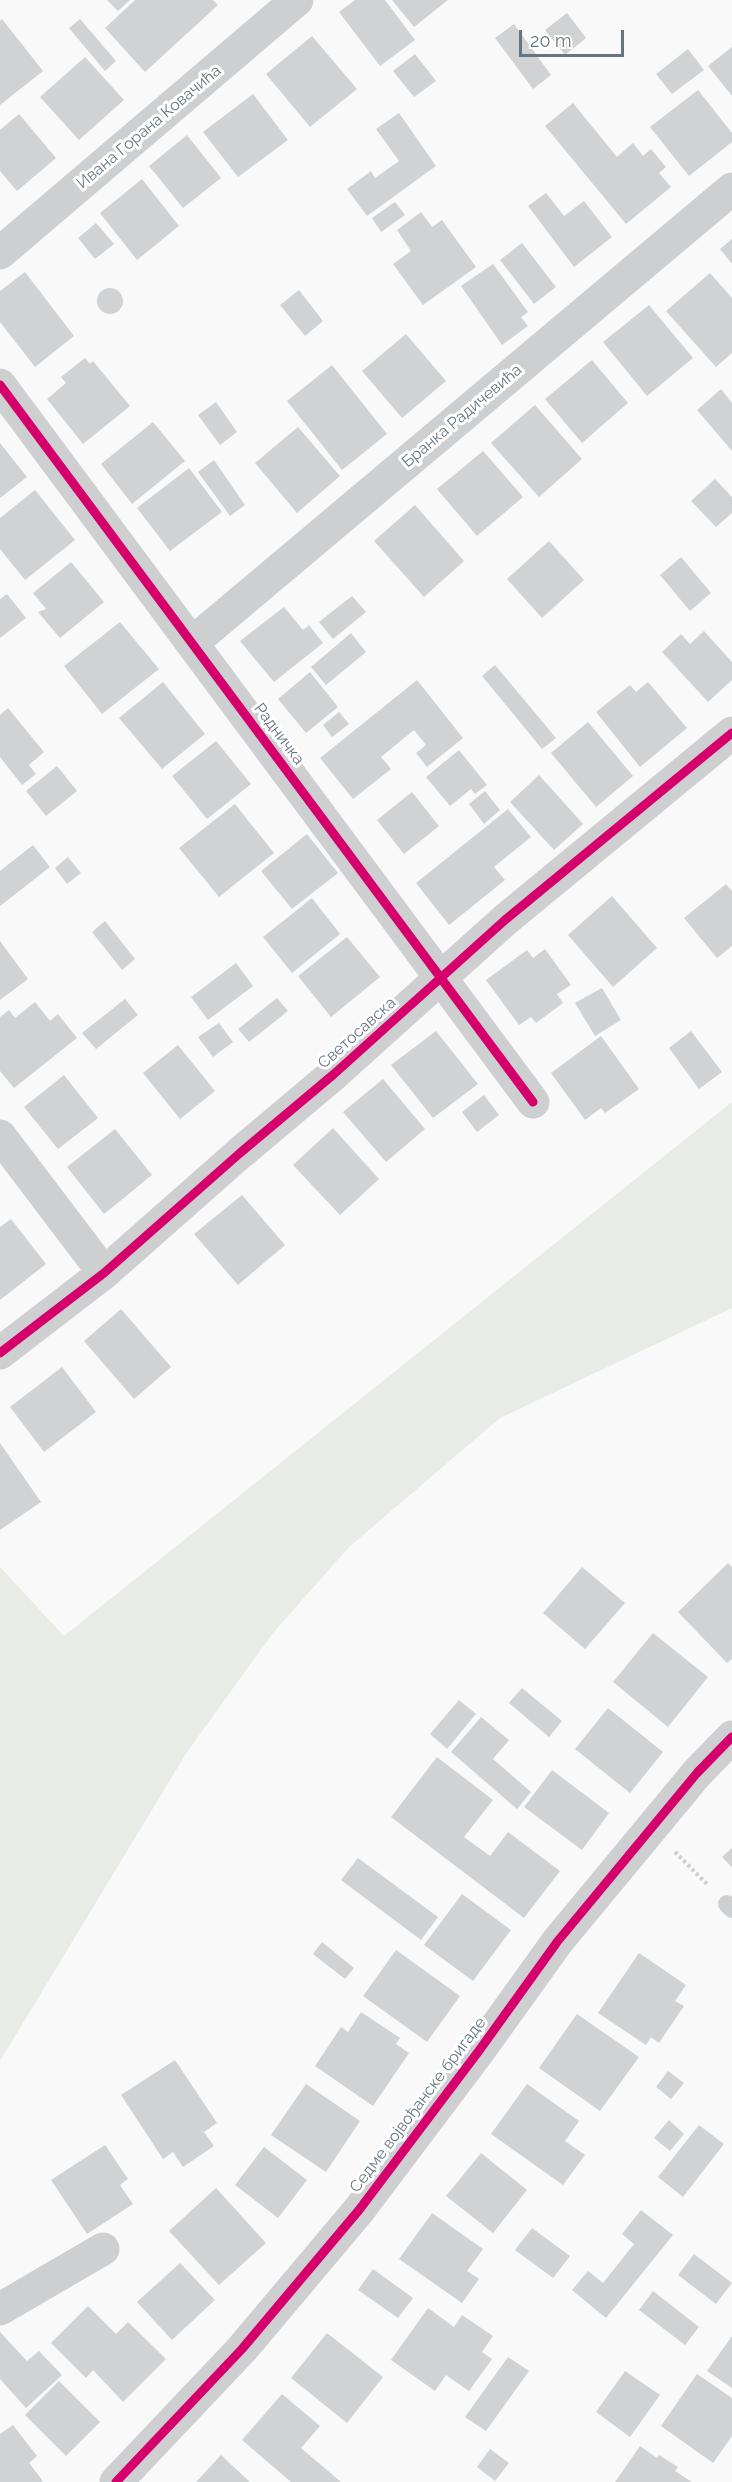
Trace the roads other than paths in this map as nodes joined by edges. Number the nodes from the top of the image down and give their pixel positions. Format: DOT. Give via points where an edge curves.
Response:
graph roads {
  1 [pos="297,0"];
  2 [pos="732,189"];
  3 [pos="0,253"];
  4 [pos="0,385"];
  5 [pos="192,643"];
  6 [pos="732,733"];
  7 [pos="440,978"];
  8 [pos="533,1102"];
  9 [pos="0,1136"];
  10 [pos="104,1274"];
  11 [pos="0,1353"];
  12 [pos="732,1737"];
  13 [pos="103,2249"];
  14 [pos="0,2309"];
  15 [pos="116,2482"];
  1 -- 3 [label="street, Ивана Горана Ковачића"];
  2 -- 5 [label="street, Бранка Радичевића"];
  4 -- 5 [label="street, Радничка"];
  5 -- 7 [label="street, Радничка"];
  6 -- 7 [label="street, Светосавска"];
  7 -- 8 [label="street, Радничка"];
  7 -- 10 [label="street, Светосавска"];
  9 -- 10 [label="street"];
  10 -- 11 [label="street, Светосавска"];
  12 -- 15 [label="street, Седме војвођанске бригаде" via="697,1773 557,1942 359,2210 242,2349"];
  13 -- 14 [label="street"];
}
